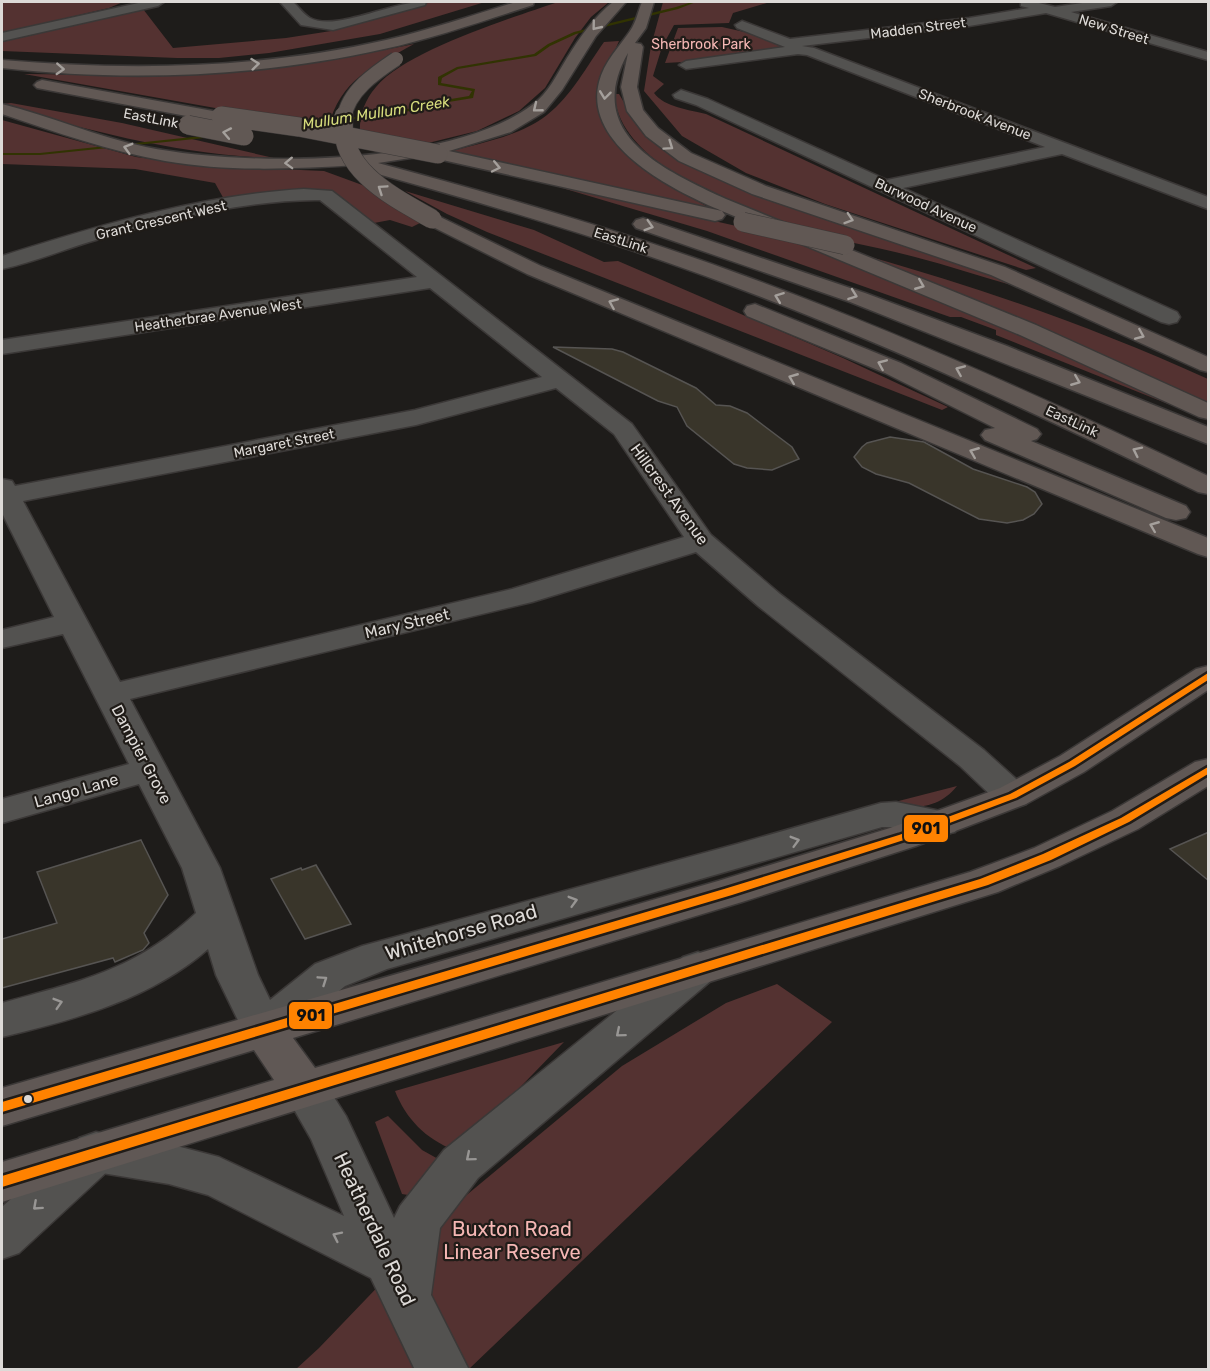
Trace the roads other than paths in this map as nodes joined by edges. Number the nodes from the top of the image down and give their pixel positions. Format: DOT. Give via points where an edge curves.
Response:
graph roads {
  1 [pos="158,2"];
  2 [pos="286,2"];
  3 [pos="420,2"];
  4 [pos="528,2"];
  5 [pos="544,2"];
  6 [pos="648,2"];
  7 [pos="1020,2"];
  8 [pos="1111,2"];
  9 [pos="615,5"];
  10 [pos="1049,10"];
  11 [pos="742,25"];
  12 [pos="636,33"];
  13 [pos="2,37"];
  14 [pos="794,47"];
  15 [pos="1209,56"];
  16 [pos="2,64"];
  17 [pos="686,65"];
  18 [pos="2,78"];
  19 [pos="681,95"];
  20 [pos="2,110"];
  21 [pos="172,115"];
  22 [pos="216,116"];
  23 [pos="258,139"];
  24 [pos="292,147"];
  25 [pos="1064,148"];
  26 [pos="885,186"];
  27 [pos="471,193"];
  28 [pos="325,195"];
  29 [pos="1209,203"];
  30 [pos="584,206"];
  31 [pos="432,219"];
  32 [pos="628,219"];
  33 [pos="2,263"];
  34 [pos="434,281"];
  35 [pos="709,292"];
  36 [pos="741,305"];
  37 [pos="1087,312"];
  38 [pos="1169,317"];
  39 [pos="2,347"];
  40 [pos="1209,365"];
  41 [pos="560,380"];
  42 [pos="874,387"];
  43 [pos="929,409"];
  44 [pos="1209,412"];
  45 [pos="1209,436"];
  46 [pos="1209,486"];
  47 [pos="1121,487"];
  48 [pos="4,491"];
  49 [pos="1198,521"];
  50 [pos="701,541"];
  51 [pos="1209,548"];
  52 [pos="73,622"];
  53 [pos="2,639"];
  54 [pos="1209,676"];
  55 [pos="110,694"];
  56 [pos="151,770"];
  57 [pos="1209,770"];
  58 [pos="1013,796"];
  59 [pos="2,811"];
  60 [pos="942,823"];
  61 [pos="217,917"];
  62 [pos="698,968"];
  63 [pos="2,1020"];
  64 [pos="263,1029"];
  65 [pos="305,1090"];
  66 [pos="2,1107"];
  67 [pos="96,1152"];
  68 [pos="2,1182"];
  69 [pos="2,1237"];
  70 [pos="397,1279"];
  71 [pos="443,1370"];
  1 -- 13 [label="street"];
  2 -- 3 [label="street" via="306,22 329,26"];
  16 -- 4 [label="highway, one-way" via="144,70 288,61 393,43"];
  31 -- 5 [label="highway, one-way, bridge" via="371,181 357,167 343,139 343,112 364,81 396,59"];
  6 -- 12 [label="highway"];
  7 -- 10 [label="street, New Street"];
  8 -- 10 [label="street, Madden Street"];
  9 -- 20 [label="highway, one-way" via="538,109 498,131 405,154 266,164 168,157"];
  10 -- 14 [label="street, Madden Street"];
  10 -- 15 [label="street, New Street"];
  11 -- 14 [label="street, Sherbrook Avenue"];
  12 -- 37 [label="highway, one-way" via="629,87 633,105 642,123 685,157 759,189 998,271"];
  12 -- 44 [label="highway, one-way" via="618,56 606,84 604,105 618,134 654,168 719,203 1028,330"];
  14 -- 17 [label="street, Madden Street"];
  14 -- 25 [label="street, Sherbrook Avenue"];
  18 -- 21 [label="highway, EastLink" via="27,87"];
  19 -- 26 [label="street, Burwood Avenue"];
  21 -- 22 [label="highway, EastLink"];
  23 -- 21 [label="highway, EastLink, one-way, bridge"];
  22 -- 30 [label="highway, EastLink, bridge" via="410,160"];
  22 -- 37 [label="highway, one-way, bridge" via="299,127 438,154 743,222 913,262"];
  24 -- 27 [label="highway, EastLink"];
  25 -- 26 [label="street"];
  25 -- 29 [label="street, Sherbrook Avenue"];
  26 -- 38 [label="street, Burwood Avenue"];
  27 -- 35 [label="highway"];
  46 -- 27 [label="highway, EastLink, one-way" via="988,383 819,312 663,254"];
  28 -- 33 [label="street, Grant Crescent West" via="264,199 166,216"];
  28 -- 34 [label="street, Hillcrest Avenue"];
  31 -- 42 [label="highway" via="628,290"];
  51 -- 31 [label="highway, one-way" via="544,274"];
  32 -- 45 [label="highway, EastLink, one-way" via="931,323"];
  34 -- 39 [label="street, Heatherbrae Avenue West"];
  34 -- 41 [label="street, Hillcrest Avenue"];
  47 -- 36 [label="highway, one-way" via="1034,437 913,378"];
  37 -- 40 [label="highway, one-way"];
  41 -- 48 [label="street, Margaret Street" via="406,419"];
  41 -- 50 [label="street, Hillcrest Avenue" via="623,429"];
  43 -- 47 [label="highway"];
  47 -- 49 [label="highway"];
  48 -- 52 [label="street, Dampier Grove"];
  50 -- 55 [label="street, Mary Street" via="521,596"];
  50 -- 58 [label="street, Hillcrest Avenue" via="769,600 977,762"];
  52 -- 53 [label="street"];
  52 -- 55 [label="street, Dampier Grove"];
  54 -- 58 [label="highway" via="1072,764"];
  55 -- 56 [label="street, Dampier Grove"];
  56 -- 59 [label="street, Lango Lane"];
  56 -- 61 [label="street, Dampier Grove" via="201,868"];
  57 -- 62 [label="highway" via="1125,820 984,882"];
  58 -- 60 [label="highway"];
  64 -- 60 [label="street, Whitehorse Road, one-way" via="330,975 375,957 881,816 896,814"];
  63 -- 61 [label="street, one-way" via="96,992 151,970 195,939"];
  61 -- 64 [label="street, Dampier Grove" via="242,986"];
  62 -- 65 [label="highway"];
  62 -- 70 [label="street, one-way" via="461,1164 417,1221"];
  64 -- 65 [label="highway"];
  64 -- 66 [label="highway, Whitehorse Road"];
  65 -- 67 [label="highway"];
  65 -- 70 [label="street, Heatherdale Road" via="330,1130"];
  67 -- 68 [label="highway"];
  67 -- 69 [label="street, one-way"];
  70 -- 67 [label="street, one-way" via="219,1178 169,1164"];
  70 -- 71 [label="street, Heatherdale Road"];
}
